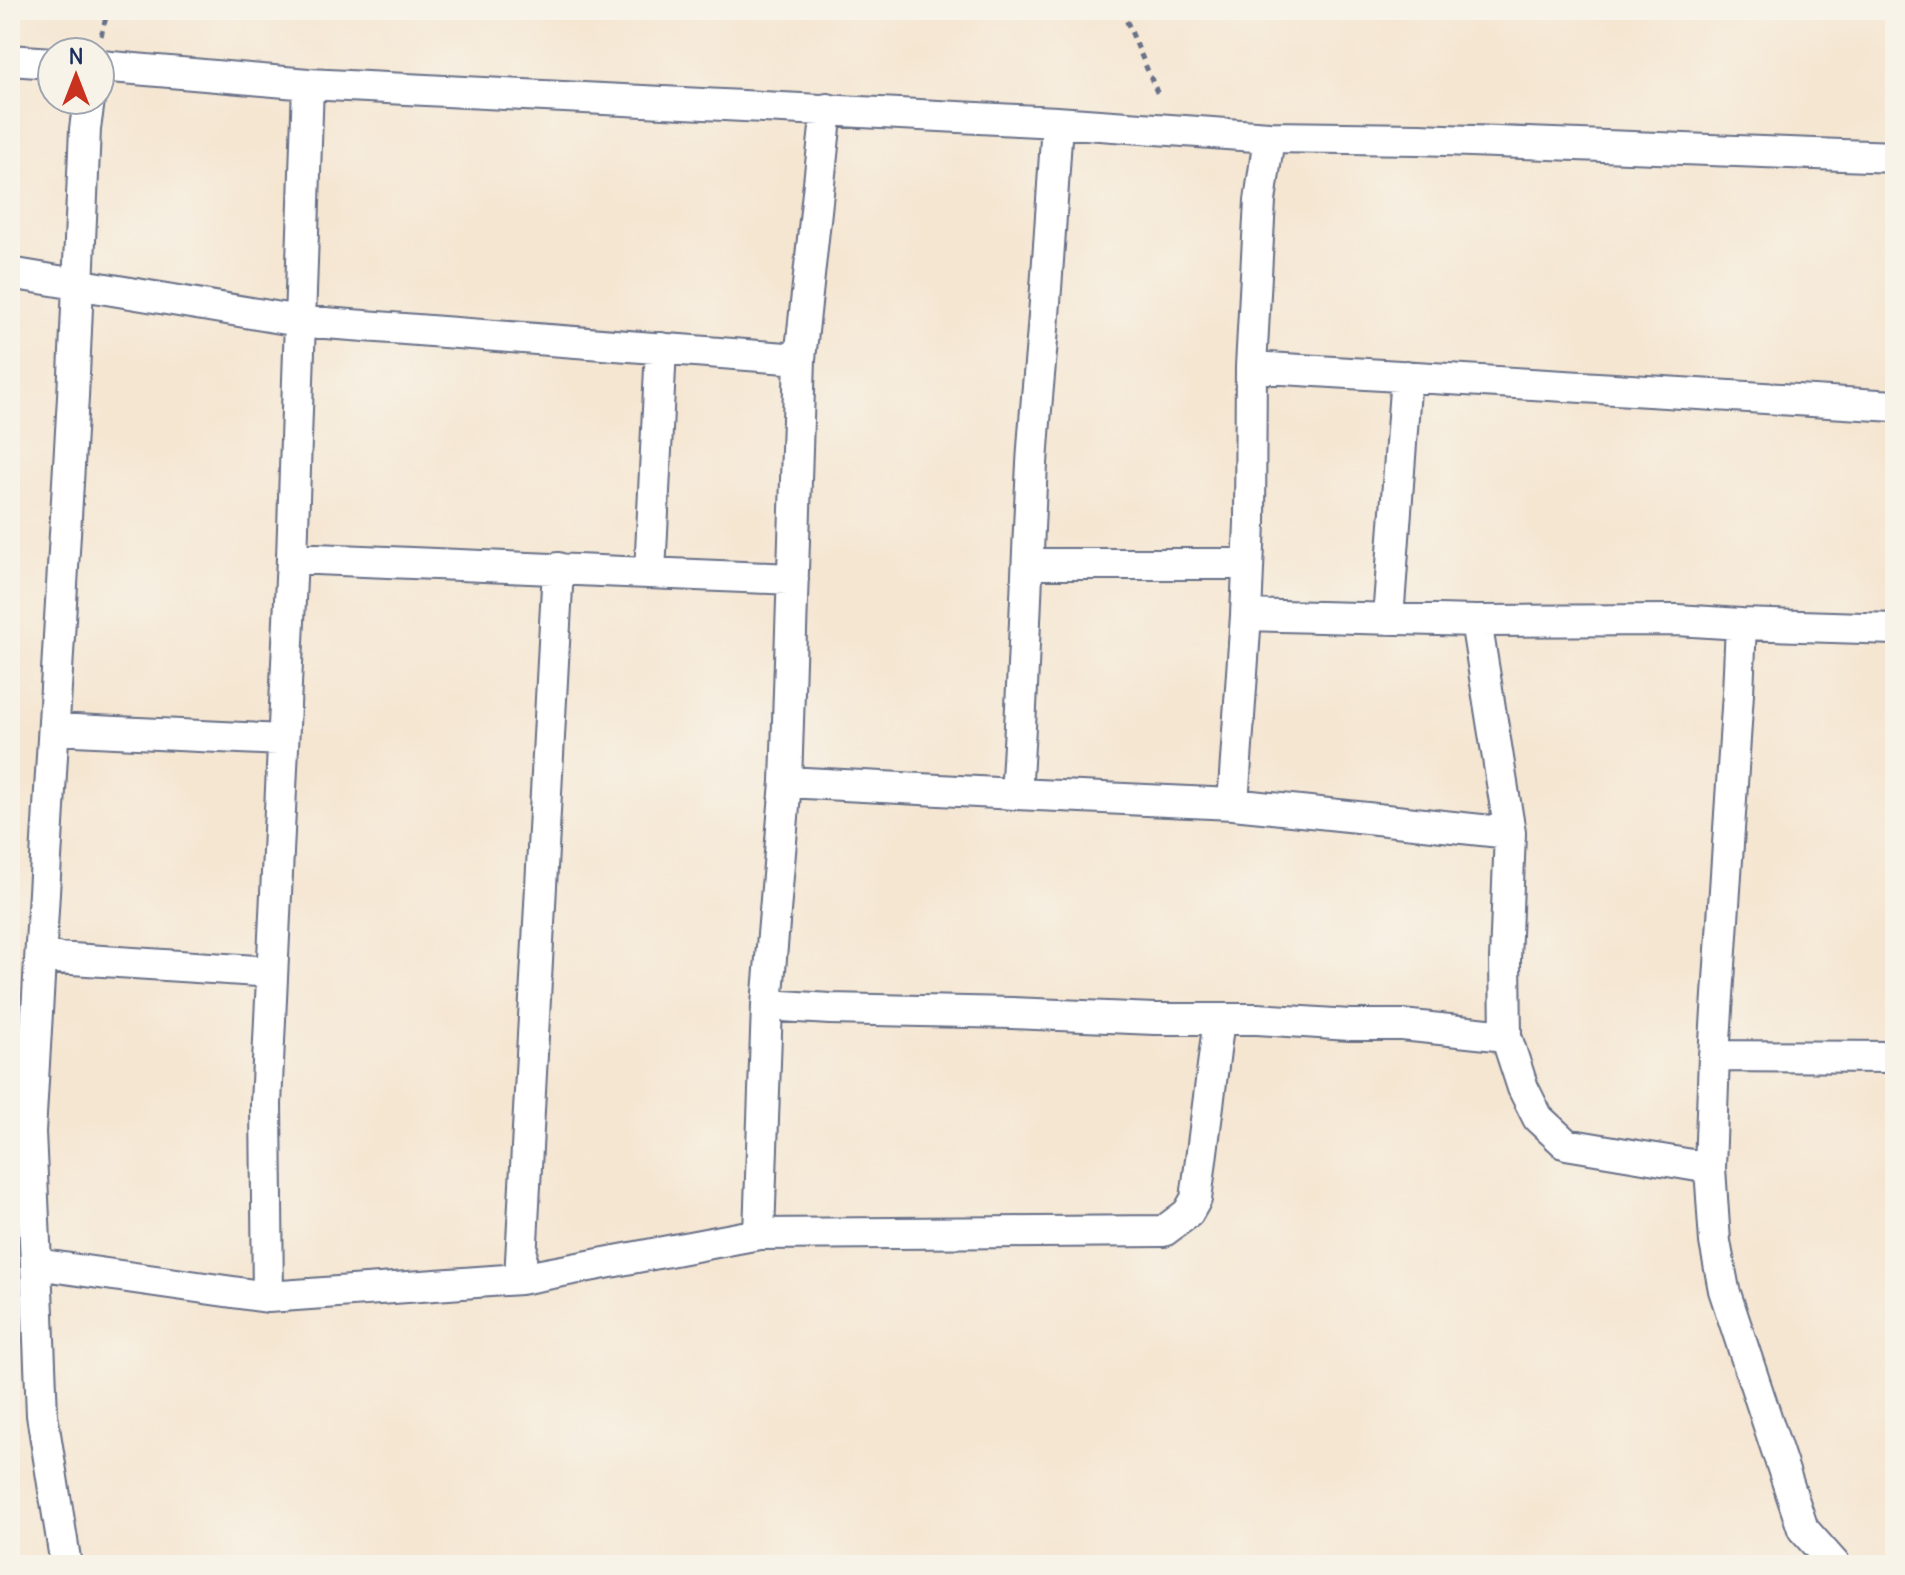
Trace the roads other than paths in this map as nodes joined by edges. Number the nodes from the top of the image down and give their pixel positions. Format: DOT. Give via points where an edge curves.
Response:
graph roads {
  1 [pos="10,60"];
  2 [pos="36,62"];
  3 [pos="116,67"];
  4 [pos="308,84"];
  5 [pos="827,109"];
  6 [pos="87,116"];
  7 [pos="1057,122"];
  8 [pos="1269,137"];
  9 [pos="1895,157"];
  10 [pos="10,273"];
  11 [pos="78,285"];
  12 [pos="299,321"];
  13 [pos="661,348"];
  14 [pos="800,359"];
  15 [pos="1251,367"];
  16 [pos="1406,376"];
  17 [pos="1895,406"];
  18 [pos="292,558"];
  19 [pos="1028,564"];
  20 [pos="1248,564"];
  21 [pos="558,568"];
  22 [pos="650,573"];
  23 [pos="793,579"];
  24 [pos="1246,615"];
  25 [pos="1388,619"];
  26 [pos="1476,621"];
  27 [pos="1741,624"];
  28 [pos="1895,629"];
  29 [pos="54,729"];
  30 [pos="283,740"];
  31 [pos="786,782"];
  32 [pos="1016,794"];
  33 [pos="1233,804"];
  34 [pos="1510,833"];
  35 [pos="41,957"];
  36 [pos="272,972"];
  37 [pos="767,1005"];
  38 [pos="1219,1019"];
  39 [pos="1506,1036"];
  40 [pos="1714,1056"];
  41 [pos="1895,1057"];
  42 [pos="1710,1168"];
  43 [pos="759,1234"];
  44 [pos="36,1264"];
  45 [pos="520,1279"];
  46 [pos="268,1297"];
  47 [pos="66,1565"];
  48 [pos="1835,1565"];
  1 -- 2 [label="street"];
  3 -- 4 [label="street"];
  4 -- 5 [label="street"];
  4 -- 12 [label="street"];
  5 -- 7 [label="street"];
  5 -- 14 [label="street"];
  6 -- 11 [label="street"];
  7 -- 8 [label="street"];
  7 -- 19 [label="street"];
  8 -- 9 [label="street"];
  8 -- 15 [label="street"];
  10 -- 11 [label="street"];
  11 -- 12 [label="street"];
  11 -- 29 [label="street"];
  12 -- 13 [label="street"];
  12 -- 18 [label="street"];
  13 -- 14 [label="street"];
  13 -- 22 [label="street"];
  14 -- 23 [label="street"];
  15 -- 16 [label="street"];
  15 -- 20 [label="street"];
  16 -- 17 [label="street"];
  16 -- 25 [label="street"];
  18 -- 21 [label="street"];
  18 -- 30 [label="street"];
  19 -- 20 [label="street"];
  19 -- 32 [label="street"];
  20 -- 24 [label="street"];
  21 -- 22 [label="street"];
  21 -- 45 [label="street"];
  22 -- 23 [label="street"];
  23 -- 31 [label="street"];
  24 -- 25 [label="street"];
  24 -- 33 [label="street"];
  25 -- 26 [label="street"];
  26 -- 27 [label="street"];
  26 -- 34 [label="street"];
  27 -- 28 [label="street"];
  27 -- 40 [label="street"];
  29 -- 30 [label="street"];
  29 -- 35 [label="street"];
  30 -- 36 [label="street"];
  31 -- 32 [label="street"];
  31 -- 37 [label="street"];
  32 -- 33 [label="street"];
  33 -- 34 [label="street"];
  34 -- 39 [label="street"];
  35 -- 36 [label="street"];
  35 -- 44 [label="street" via="30,1132"];
  36 -- 46 [label="street" via="266,1104"];
  37 -- 38 [label="street"];
  37 -- 43 [label="street"];
  38 -- 39 [label="street" via="1402,1025"];
  38 -- 43 [label="street" via="1196,1199 1188,1213 1164,1231"];
  39 -- 42 [label="street" via="1538,1118 1566,1144"];
  40 -- 41 [label="street"];
  40 -- 42 [label="street"];
  42 -- 48 [label="street" via="1724,1290 1803,1529"];
  43 -- 45 [label="street"];
  44 -- 46 [label="street"];
  44 -- 47 [label="street" via="42,1415"];
  45 -- 46 [label="street"];
}
